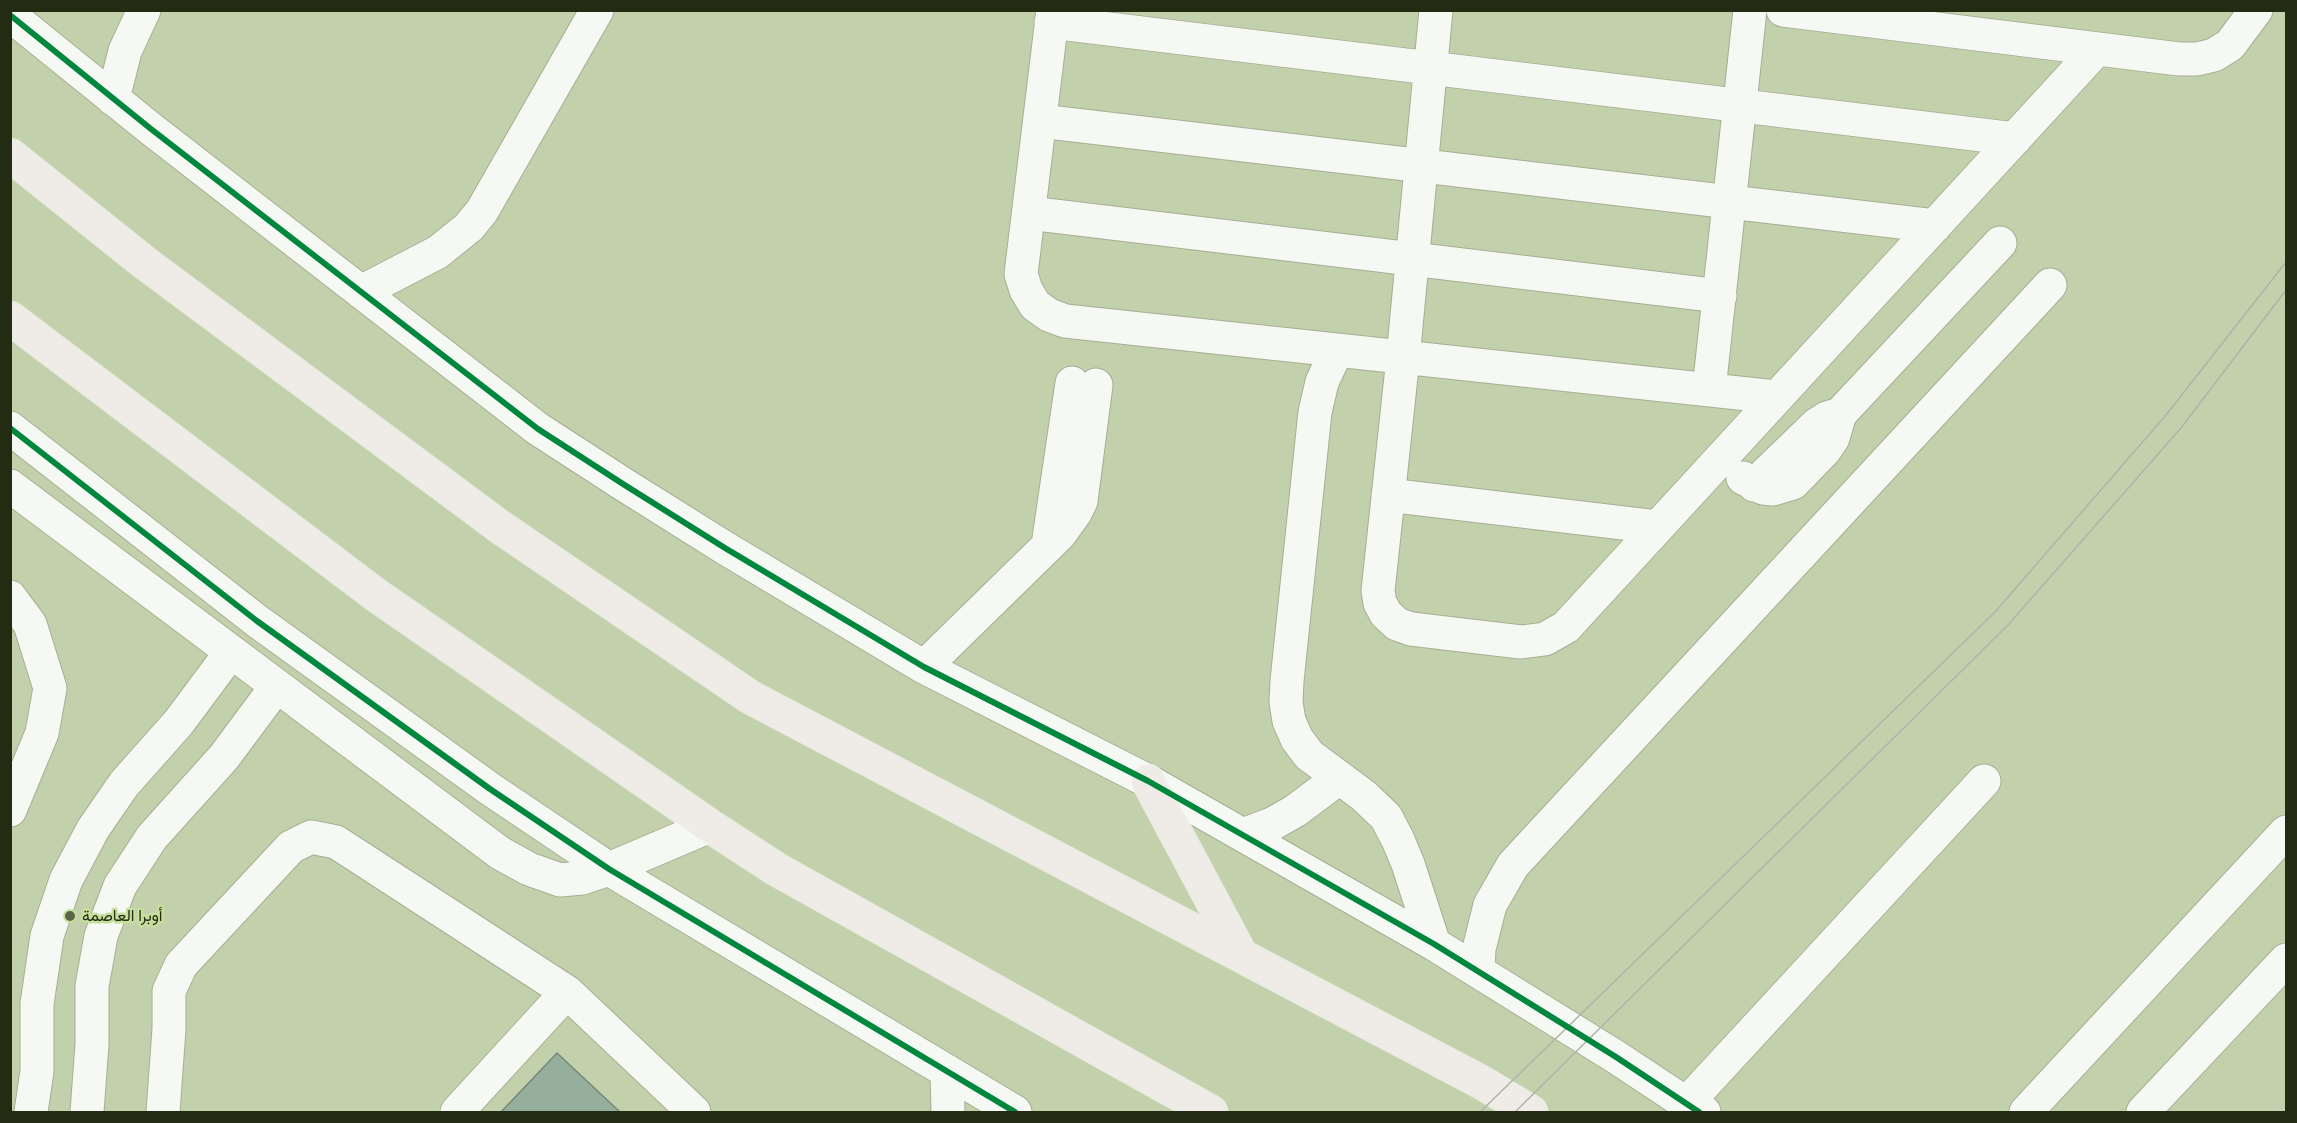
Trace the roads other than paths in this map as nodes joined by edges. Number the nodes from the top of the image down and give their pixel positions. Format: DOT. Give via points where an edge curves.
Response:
graph roads {
  1 [pos="144,10"];
  2 [pos="597,10"];
  3 [pos="1436,10"];
  4 [pos="1750,10"];
  5 [pos="1783,10"];
  6 [pos="2256,10"];
  7 [pos="22,15"];
  8 [pos="1052,16"];
  9 [pos="1992,23"];
  10 [pos="2097,49"];
  11 [pos="1430,68"];
  12 [pos="113,99"];
  13 [pos="1740,106"];
  14 [pos="1040,121"];
  15 [pos="2015,140"];
  16 [pos="10,155"];
  17 [pos="1421,166"];
  18 [pos="1730,202"];
  19 [pos="1029,213"];
  20 [pos="1935,226"];
  21 [pos="2000,243"];
  22 [pos="1412,260"];
  23 [pos="2050,285"];
  24 [pos="361,292"];
  25 [pos="1720,296"];
  26 [pos="10,318"];
  27 [pos="1337,350"];
  28 [pos="1403,358"];
  29 [pos="1084,384"];
  30 [pos="1710,390"];
  31 [pos="1776,398"];
  32 [pos="21,436"];
  33 [pos="1716,464"];
  34 [pos="10,472"];
  35 [pos="10,486"];
  36 [pos="1388,495"];
  37 [pos="1657,527"];
  38 [pos="10,597"];
  39 [pos="231,652"];
  40 [pos="924,667"];
  41 [pos="276,687"];
  42 [pos="1340,778"];
  43 [pos="1148,781"];
  44 [pos="1984,782"];
  45 [pos="10,810"];
  46 [pos="710,826"];
  47 [pos="2286,832"];
  48 [pos="1243,835"];
  49 [pos="609,869"];
  50 [pos="59,902"];
  51 [pos="109,914"];
  52 [pos="1434,944"];
  53 [pos="1241,955"];
  54 [pos="2286,960"];
  55 [pos="1478,971"];
  56 [pos="567,992"];
  57 [pos="947,1071"];
  58 [pos="1697,1110"];
  59 [pos="31,1113"];
  60 [pos="87,1113"];
  61 [pos="163,1113"];
  62 [pos="457,1113"];
  63 [pos="694,1113"];
  64 [pos="948,1113"];
  65 [pos="1015,1113"];
  66 [pos="1211,1113"];
  67 [pos="1531,1113"];
  68 [pos="2026,1113"];
  69 [pos="2144,1113"];
  1 -- 12 [label="street" via="124,51"];
  2 -- 24 [label="street" via="482,211 469,227 438,252"];
  3 -- 11 [label="street"];
  4 -- 13 [label="street"];
  5 -- 9 [label="street"];
  6 -- 10 [label="street" via="2230,45 2197,60"];
  7 -- 12 [label="street"];
  8 -- 11 [label="street"];
  8 -- 14 [label="street"];
  9 -- 10 [label="street"];
  10 -- 15 [label="street"];
  11 -- 13 [label="street"];
  11 -- 17 [label="street"];
  12 -- 24 [label="street"];
  13 -- 15 [label="street"];
  13 -- 18 [label="street"];
  14 -- 17 [label="street"];
  14 -- 19 [label="street"];
  15 -- 20 [label="street"];
  16 -- 53 [label="main road" via="145,263 500,527 750,697"];
  17 -- 18 [label="street"];
  17 -- 22 [label="street"];
  18 -- 20 [label="street"];
  18 -- 25 [label="street"];
  19 -- 22 [label="street"];
  19 -- 27 [label="street" via="1021,274 1035,305 1049,315 1065,321"];
  20 -- 31 [label="street"];
  21 -- 33 [label="street" via="1840,414 1816,425 1754,485"];
  22 -- 25 [label="street"];
  22 -- 28 [label="street"];
  23 -- 55 [label="street" via="1513,866 1486,915"];
  24 -- 40 [label="street" via="538,429 725,548"];
  25 -- 30 [label="street"];
  26 -- 46 [label="main road" via="376,595"];
  27 -- 28 [label="street"];
  27 -- 42 [label="street" via="1322,382 1315,412 1286,702 1297,739 1309,755"];
  28 -- 30 [label="street"];
  28 -- 36 [label="street"];
  29 -- 40 [label="street" via="1048,545"];
  30 -- 31 [label="street"];
  31 -- 33 [label="street"];
  32 -- 34 [label="street"];
  32 -- 49 [label="street" via="247,614 373,707"];
  33 -- 37 [label="street"];
  35 -- 39 [label="street"];
  36 -- 37 [label="street"];
  36 -- 37 [label="street" via="1380,603 1397,624 1411,629 1521,642 1545,639 1566,627"];
  38 -- 45 [label="street" via="30,624 50,688 42,733"];
  39 -- 41 [label="street"];
  39 -- 50 [label="street" via="179,722 124,784 93,829"];
  40 -- 43 [label="street"];
  41 -- 49 [label="street" via="519,864 560,880"];
  41 -- 51 [label="street" via="224,757 152,837 120,886"];
  42 -- 48 [label="street" via="1272,824"];
  42 -- 52 [label="street" via="1386,817 1408,864"];
  43 -- 48 [label="street"];
  43 -- 53 [label="main road"];
  44 -- 58 [label="street"];
  46 -- 49 [label="street"];
  46 -- 66 [label="main road" via="776,869"];
  47 -- 68 [label="street"];
  48 -- 52 [label="street"];
  49 -- 57 [label="street"];
  50 -- 51 [label="street"];
  50 -- 59 [label="street" via="47,936 37,1004 37,1071"];
  51 -- 60 [label="street" via="92,986"];
  52 -- 55 [label="street"];
  53 -- 67 [label="main road"];
  54 -- 69 [label="street"];
  55 -- 58 [label="street"];
  56 -- 61 [label="street" via="336,842 311,837 291,847 181,965 169,991"];
  56 -- 62 [label="street"];
  56 -- 63 [label="street"];
  57 -- 64 [label="street"];
  57 -- 65 [label="street"];
}
